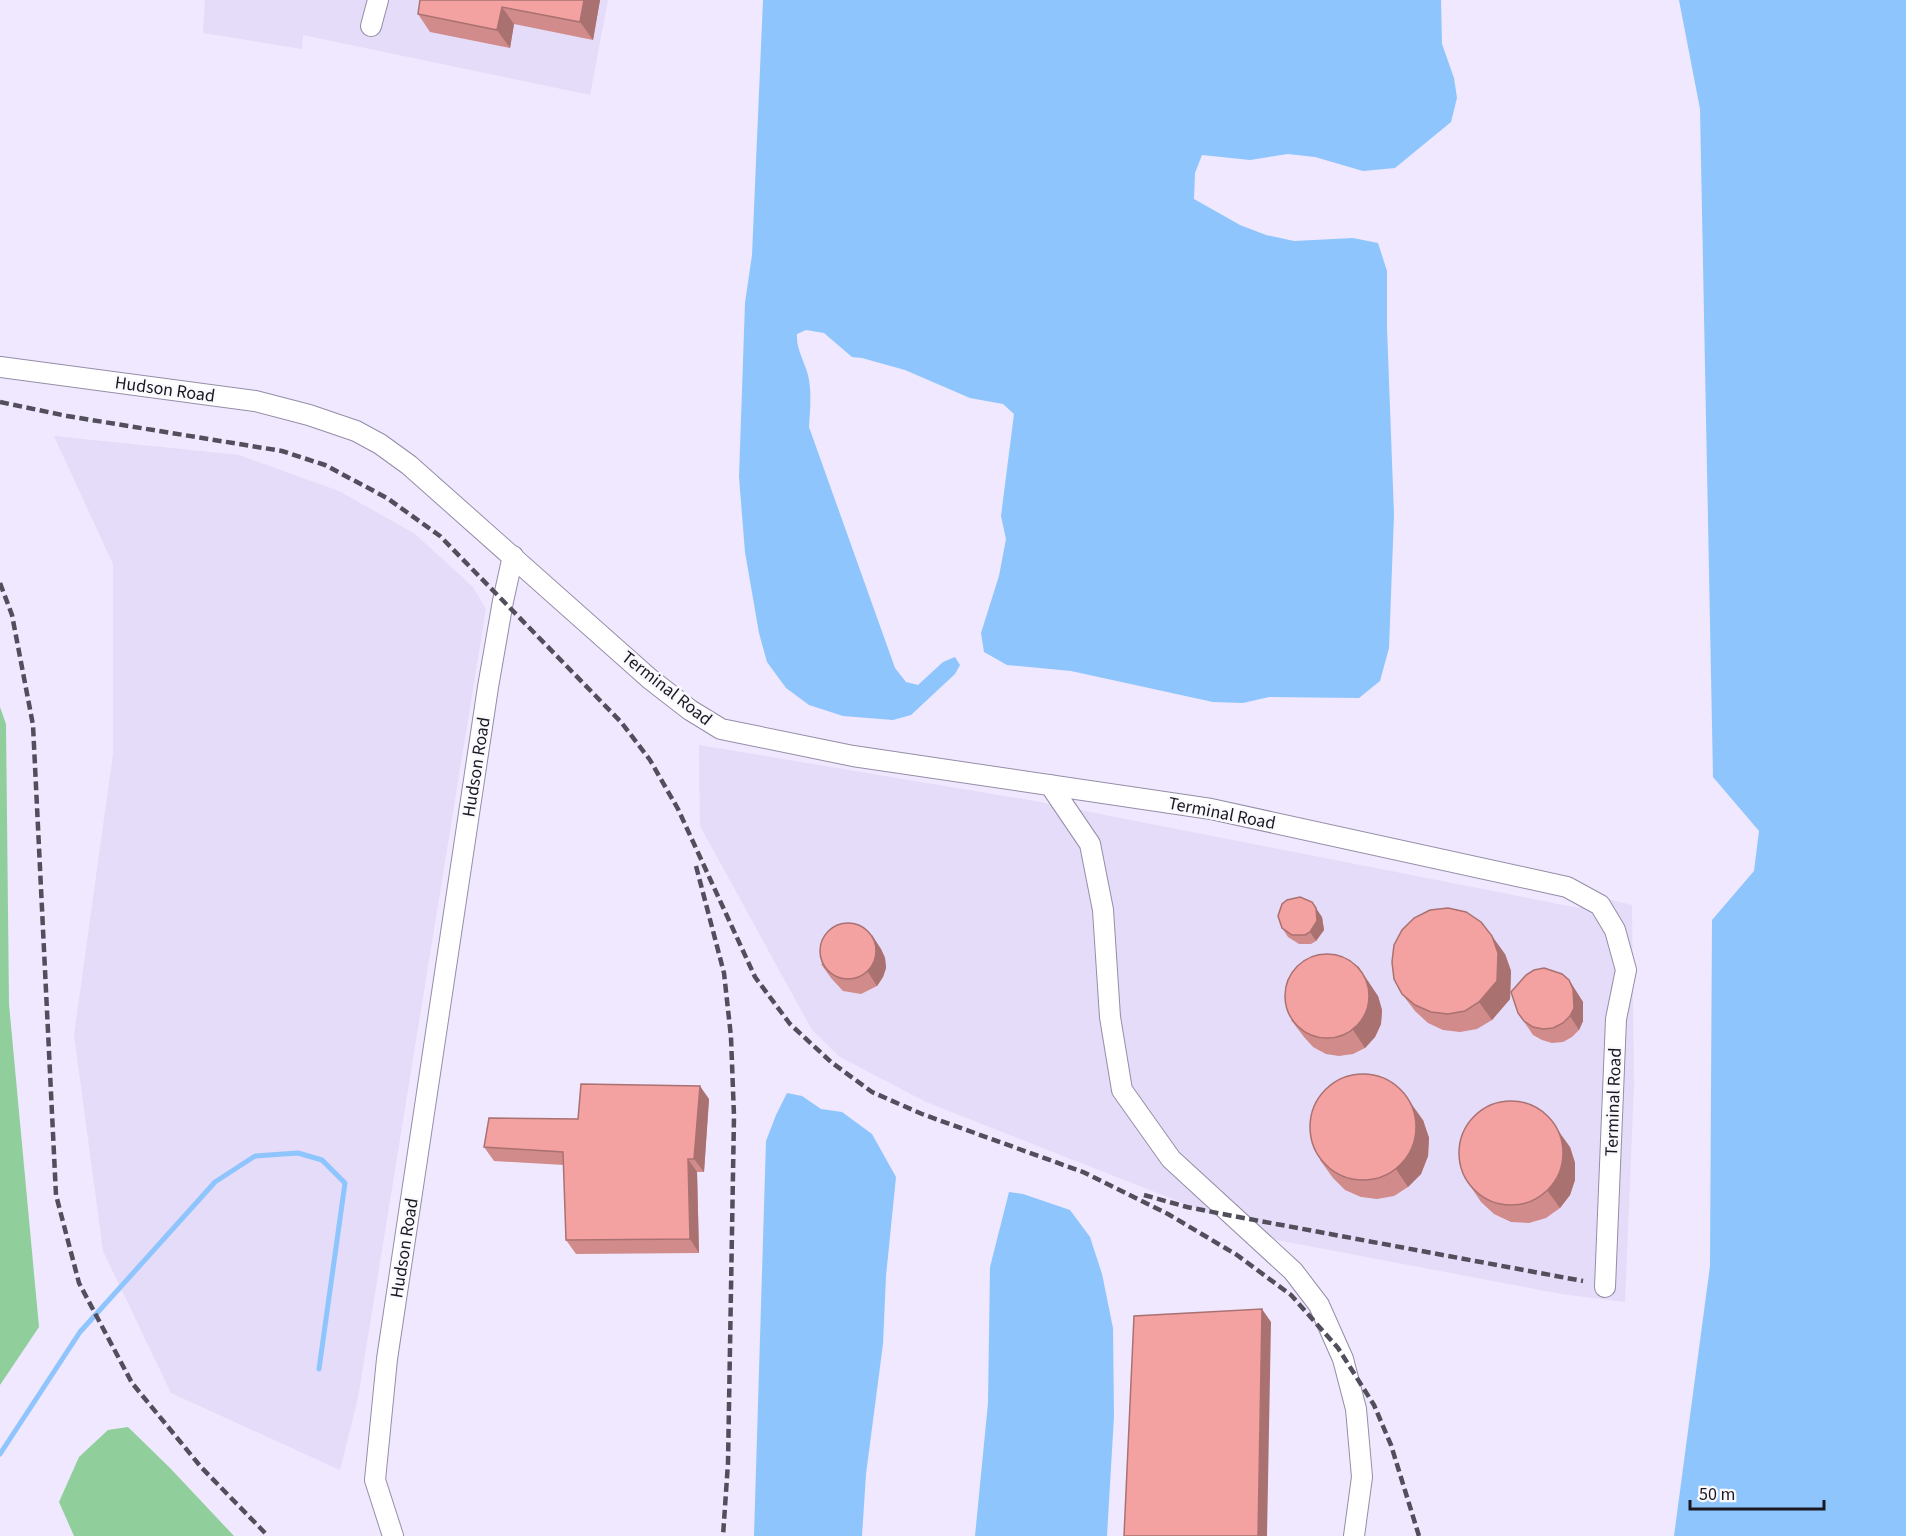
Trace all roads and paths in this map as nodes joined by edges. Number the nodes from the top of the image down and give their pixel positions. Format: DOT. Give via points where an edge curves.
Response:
graph roads {
  1 [pos="378,0"];
  2 [pos="371,26"];
  3 [pos="0,367"];
  4 [pos="513,556"];
  5 [pos="1050,785"];
  6 [pos="1605,1287"];
  7 [pos="393,1536"];
  8 [pos="1354,1536"];
  1 -- 2 [label="street"];
  3 -- 4 [label="street, Hudson Road" via="255,401 356,431 409,465"];
  4 -- 5 [label="street, Terminal Road" via="650,679 720,729 853,756"];
  4 -- 7 [label="street, Hudson Road" via="488,687 387,1359 375,1480"];
  5 -- 6 [label="street, Terminal Road" via="1211,809 1567,887 1600,905 1616,930 1626,970 1616,1019"];
  5 -- 8 [label="street" via="1090,844 1103,910 1110,1017 1122,1090 1171,1159 1293,1271 1319,1305 1343,1359 1356,1409 1362,1477"];
}
